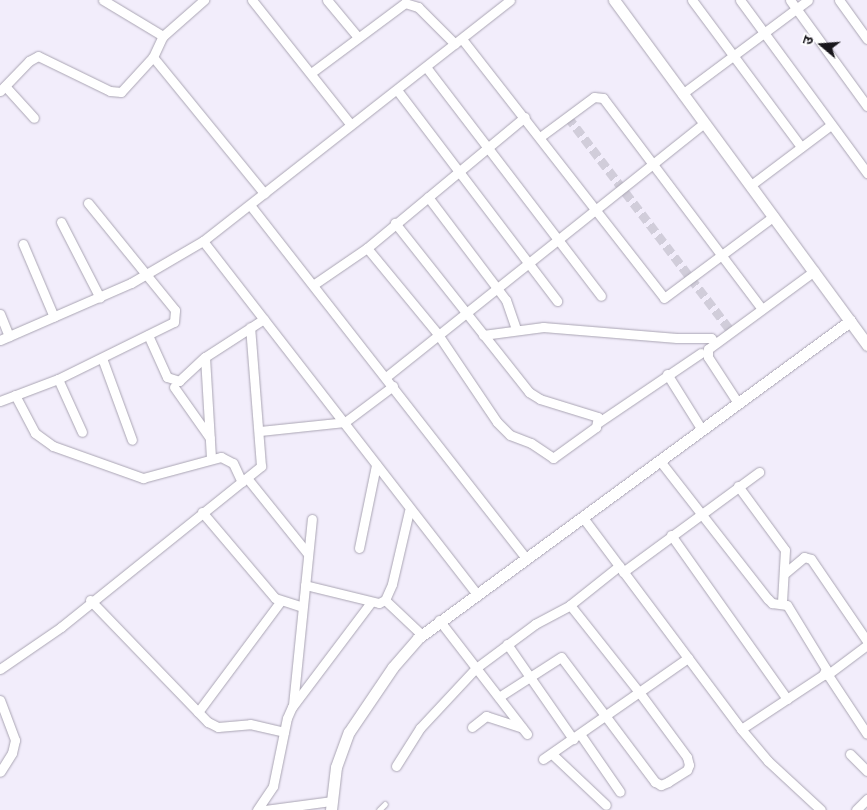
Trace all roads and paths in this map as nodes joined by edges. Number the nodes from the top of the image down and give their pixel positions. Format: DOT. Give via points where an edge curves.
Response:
graph roads {
  1 [pos="103,0"];
  2 [pos="204,0"];
  3 [pos="252,0"];
  4 [pos="327,0"];
  5 [pos="510,0"];
  6 [pos="614,0"];
  7 [pos="692,0"];
  8 [pos="740,0"];
  9 [pos="790,0"];
  10 [pos="808,0"];
  11 [pos="839,0"];
  12 [pos="796,9"];
  13 [pos="764,32"];
  14 [pos="163,36"];
  15 [pos="357,36"];
  16 [pos="867,39"];
  17 [pos="458,42"];
  18 [pos="733,56"];
  19 [pos="153,57"];
  20 [pos="426,67"];
  21 [pos="311,73"];
  22 [pos="3,88"];
  23 [pos="396,90"];
  24 [pos="682,94"];
  25 [pos="867,106"];
  26 [pos="525,117"];
  27 [pos="34,118"];
  28 [pos="704,123"];
  29 [pos="351,125"];
  30 [pos="831,125"];
  31 [pos="540,137"];
  32 [pos="801,147"];
  33 [pos="488,148"];
  34 [pos="653,163"];
  35 [pos="460,171"];
  36 [pos="867,173"];
  37 [pos="751,186"];
  38 [pos="264,193"];
  39 [pos="428,198"];
  40 [pos="88,203"];
  41 [pos="250,205"];
  42 [pos="595,210"];
  43 [pos="774,216"];
  44 [pos="61,222"];
  45 [pos="395,224"];
  46 [pos="203,241"];
  47 [pos="559,241"];
  48 [pos="23,244"];
  49 [pos="367,248"];
  50 [pos="724,254"];
  51 [pos="529,264"];
  52 [pos="814,271"];
  53 [pos="147,275"];
  54 [pos="313,285"];
  55 [pos="495,288"];
  56 [pos="601,296"];
  57 [pos="100,298"];
  58 [pos="557,301"];
  59 [pos="762,309"];
  60 [pos="465,312"];
  61 [pos="0,314"];
  62 [pos="54,317"];
  63 [pos="264,319"];
  64 [pos="850,321"];
  65 [pos="250,327"];
  66 [pos="516,329"];
  67 [pos="437,333"];
  68 [pos="148,335"];
  69 [pos="483,335"];
  70 [pos="4,338"];
  71 [pos="715,343"];
  72 [pos="867,345"];
  73 [pos="701,353"];
  74 [pos="205,357"];
  75 [pos="102,358"];
  76 [pos="667,374"];
  77 [pos="386,377"];
  78 [pos="58,379"];
  79 [pos="393,386"];
  80 [pos="174,387"];
  81 [pos="15,395"];
  82 [pos="0,401"];
  83 [pos="738,403"];
  84 [pos="345,422"];
  85 [pos="599,422"];
  86 [pos="702,430"];
  87 [pos="260,431"];
  88 [pos="82,432"];
  89 [pos="210,439"];
  90 [pos="132,440"];
  91 [pos="211,458"];
  92 [pos="660,461"];
  93 [pos="376,465"];
  94 [pos="759,472"];
  95 [pos="244,480"];
  96 [pos="738,486"];
  97 [pos="409,511"];
  98 [pos="202,512"];
  99 [pos="700,512"];
  100 [pos="312,519"];
  101 [pos="584,519"];
  102 [pos="671,535"];
  103 [pos="359,548"];
  104 [pos="308,554"];
  105 [pos="526,558"];
  106 [pos="621,569"];
  107 [pos="785,573"];
  108 [pos="305,585"];
  109 [pos="476,593"];
  110 [pos="90,600"];
  111 [pos="385,600"];
  112 [pos="280,602"];
  113 [pos="371,602"];
  114 [pos="782,602"];
  115 [pos="570,605"];
  116 [pos="302,607"];
  117 [pos="439,620"];
  118 [pos="422,635"];
  119 [pos="867,641"];
  120 [pos="507,644"];
  121 [pos="867,645"];
  122 [pos="688,658"];
  123 [pos="476,668"];
  124 [pos="0,669"];
  125 [pos="826,674"];
  126 [pos="528,677"];
  127 [pos="639,692"];
  128 [pos="499,697"];
  129 [pos="787,699"];
  130 [pos="0,700"];
  131 [pos="292,707"];
  132 [pos="198,712"];
  133 [pos="607,715"];
  134 [pos="472,727"];
  135 [pos="741,729"];
  136 [pos="284,732"];
  137 [pos="867,734"];
  138 [pos="576,736"];
  139 [pos="552,754"];
  140 [pos="850,754"];
  141 [pos="544,760"];
  142 [pos="396,766"];
  143 [pos="867,771"];
  144 [pos="0,772"];
  145 [pos="620,792"];
  146 [pos="867,799"];
  147 [pos="385,804"];
  148 [pos="331,805"];
  149 [pos="606,805"];
  150 [pos="257,810"];
  151 [pos="265,810"];
  152 [pos="379,810"];
  153 [pos="820,810"];
  154 [pos="856,810"];
  1 -- 14 [label="street"];
  2 -- 14 [label="street"];
  3 -- 21 [label="street"];
  4 -- 15 [label="street"];
  5 -- 17 [label="street"];
  6 -- 24 [label="street"];
  7 -- 18 [label="street"];
  8 -- 13 [label="street"];
  9 -- 12 [label="street"];
  10 -- 12 [label="street"];
  11 -- 16 [label="street"];
  12 -- 13 [label="street"];
  12 -- 25 [label="street"];
  13 -- 18 [label="street"];
  13 -- 30 [label="street"];
  14 -- 19 [label="street"];
  15 -- 17 [label="street" via="405,3 418,7"];
  15 -- 21 [label="street"];
  17 -- 20 [label="street"];
  17 -- 26 [label="street"];
  18 -- 24 [label="street"];
  18 -- 32 [label="street"];
  19 -- 22 [label="street" via="121,92 110,91 38,56 29,60"];
  19 -- 38 [label="street"];
  20 -- 23 [label="street"];
  20 -- 33 [label="street"];
  21 -- 29 [label="street"];
  22 -- 27 [label="street"];
  23 -- 29 [label="street"];
  23 -- 35 [label="street"];
  24 -- 28 [label="street"];
  26 -- 31 [label="street"];
  26 -- 33 [label="street"];
  28 -- 34 [label="street"];
  28 -- 37 [label="street"];
  29 -- 38 [label="street"];
  30 -- 32 [label="street"];
  30 -- 36 [label="street"];
  31 -- 34 [label="street" via="599,96"];
  31 -- 42 [label="street"];
  32 -- 37 [label="street"];
  33 -- 35 [label="street"];
  33 -- 47 [label="street"];
  34 -- 42 [label="street"];
  34 -- 50 [label="street"];
  35 -- 39 [label="street"];
  35 -- 51 [label="street"];
  37 -- 43 [label="street"];
  38 -- 41 [label="street"];
  39 -- 45 [label="street"];
  39 -- 55 [label="street"];
  40 -- 53 [label="street"];
  41 -- 46 [label="street"];
  41 -- 54 [label="street"];
  42 -- 47 [label="street"];
  42 -- 50 [label="street" via="664,298"];
  43 -- 50 [label="street"];
  43 -- 52 [label="street"];
  44 -- 57 [label="street"];
  45 -- 49 [label="street"];
  45 -- 60 [label="street"];
  46 -- 53 [label="street"];
  46 -- 63 [label="street"];
  47 -- 51 [label="street"];
  47 -- 56 [label="street"];
  48 -- 62 [label="street"];
  49 -- 54 [label="street"];
  49 -- 67 [label="street"];
  50 -- 59 [label="street"];
  51 -- 55 [label="street"];
  51 -- 58 [label="street"];
  52 -- 59 [label="street"];
  52 -- 64 [label="street"];
  53 -- 57 [label="street"];
  53 -- 68 [label="street" via="175,310 176,317 168,328"];
  54 -- 77 [label="street"];
  55 -- 60 [label="street"];
  55 -- 66 [label="street" via="509,306"];
  57 -- 62 [label="street"];
  59 -- 71 [label="street"];
  60 -- 67 [label="street"];
  60 -- 69 [label="street"];
  61 -- 70 [label="street"];
  62 -- 70 [label="street"];
  63 -- 65 [label="street"];
  63 -- 84 [label="street"];
  64 -- 72 [label="street"];
  64 -- 83 [label="street"];
  65 -- 74 [label="street"];
  65 -- 87 [label="street"];
  66 -- 69 [label="street"];
  66 -- 71 [label="street" via="543,327 711,338"];
  67 -- 77 [label="street"];
  67 -- 85 [label="street" via="497,422 510,435 538,447 546,455 558,456"];
  68 -- 74 [label="street" via="157,358 172,381 179,381"];
  68 -- 75 [label="street"];
  69 -- 85 [label="street" via="529,392 540,399 592,414 598,417"];
  71 -- 83 [label="street" via="706,352"];
  73 -- 76 [label="street"];
  74 -- 89 [label="street"];
  75 -- 78 [label="street"];
  75 -- 90 [label="street"];
  76 -- 85 [label="street"];
  76 -- 86 [label="street"];
  77 -- 79 [label="street"];
  78 -- 81 [label="street"];
  78 -- 88 [label="street"];
  79 -- 84 [label="street"];
  79 -- 105 [label="street"];
  80 -- 89 [label="street"];
  81 -- 82 [label="street"];
  81 -- 91 [label="street" via="40,440 133,476 151,478"];
  83 -- 86 [label="street"];
  84 -- 87 [label="street"];
  84 -- 93 [label="street"];
  86 -- 92 [label="street"];
  87 -- 95 [label="street" via="262,462"];
  89 -- 91 [label="street"];
  91 -- 95 [label="street" via="227,459"];
  92 -- 99 [label="street"];
  92 -- 101 [label="street"];
  93 -- 97 [label="street"];
  93 -- 103 [label="street"];
  94 -- 96 [label="street"];
  95 -- 98 [label="street"];
  95 -- 104 [label="street"];
  96 -- 99 [label="street"];
  96 -- 107 [label="street" via="786,550"];
  97 -- 109 [label="street"];
  97 -- 111 [label="street" via="392,584"];
  98 -- 110 [label="street"];
  98 -- 112 [label="street"];
  99 -- 102 [label="street"];
  99 -- 114 [label="street" via="768,599 772,603"];
  100 -- 104 [label="street"];
  101 -- 105 [label="street"];
  101 -- 106 [label="street"];
  102 -- 106 [label="street"];
  102 -- 129 [label="street"];
  104 -- 108 [label="street"];
  105 -- 109 [label="street"];
  106 -- 115 [label="street"];
  106 -- 122 [label="street"];
  107 -- 114 [label="street"];
  107 -- 119 [label="street" via="804,557 811,560"];
  108 -- 113 [label="street"];
  108 -- 116 [label="street"];
  109 -- 117 [label="street"];
  110 -- 124 [label="street" via="55,631"];
  110 -- 132 [label="street"];
  111 -- 113 [label="street"];
  111 -- 118 [label="street"];
  112 -- 116 [label="street"];
  112 -- 132 [label="street"];
  113 -- 131 [label="street"];
  114 -- 125 [label="street" via="787,604"];
  115 -- 120 [label="street"];
  115 -- 127 [label="street"];
  116 -- 131 [label="street"];
  117 -- 118 [label="street"];
  117 -- 123 [label="street"];
  118 -- 148 [label="street" via="393,667 349,732 336,767"];
  120 -- 123 [label="street"];
  120 -- 126 [label="street"];
  121 -- 125 [label="street"];
  122 -- 127 [label="street"];
  122 -- 135 [label="street"];
  123 -- 128 [label="street"];
  123 -- 142 [label="street" via="420,728"];
  125 -- 129 [label="street"];
  125 -- 137 [label="street"];
  126 -- 128 [label="street"];
  126 -- 133 [label="street" via="561,657"];
  126 -- 138 [label="street"];
  127 -- 133 [label="street"];
  127 -- 133 [label="street" via="687,757 687,770 662,785 655,782"];
  128 -- 134 [label="street" via="524,731 486,716"];
  129 -- 135 [label="street"];
  130 -- 144 [label="street" via="15,740 12,753"];
  131 -- 136 [label="street"];
  132 -- 136 [label="street" via="218,728 250,724"];
  133 -- 138 [label="street"];
  135 -- 153 [label="street" via="768,761"];
  136 -- 150 [label="street" via="273,786"];
  138 -- 139 [label="street"];
  138 -- 145 [label="street"];
  139 -- 141 [label="street"];
  139 -- 149 [label="street"];
  140 -- 143 [label="street"];
  146 -- 154 [label="street"];
  147 -- 152 [label="lane"];
  148 -- 151 [label="street"];
}
